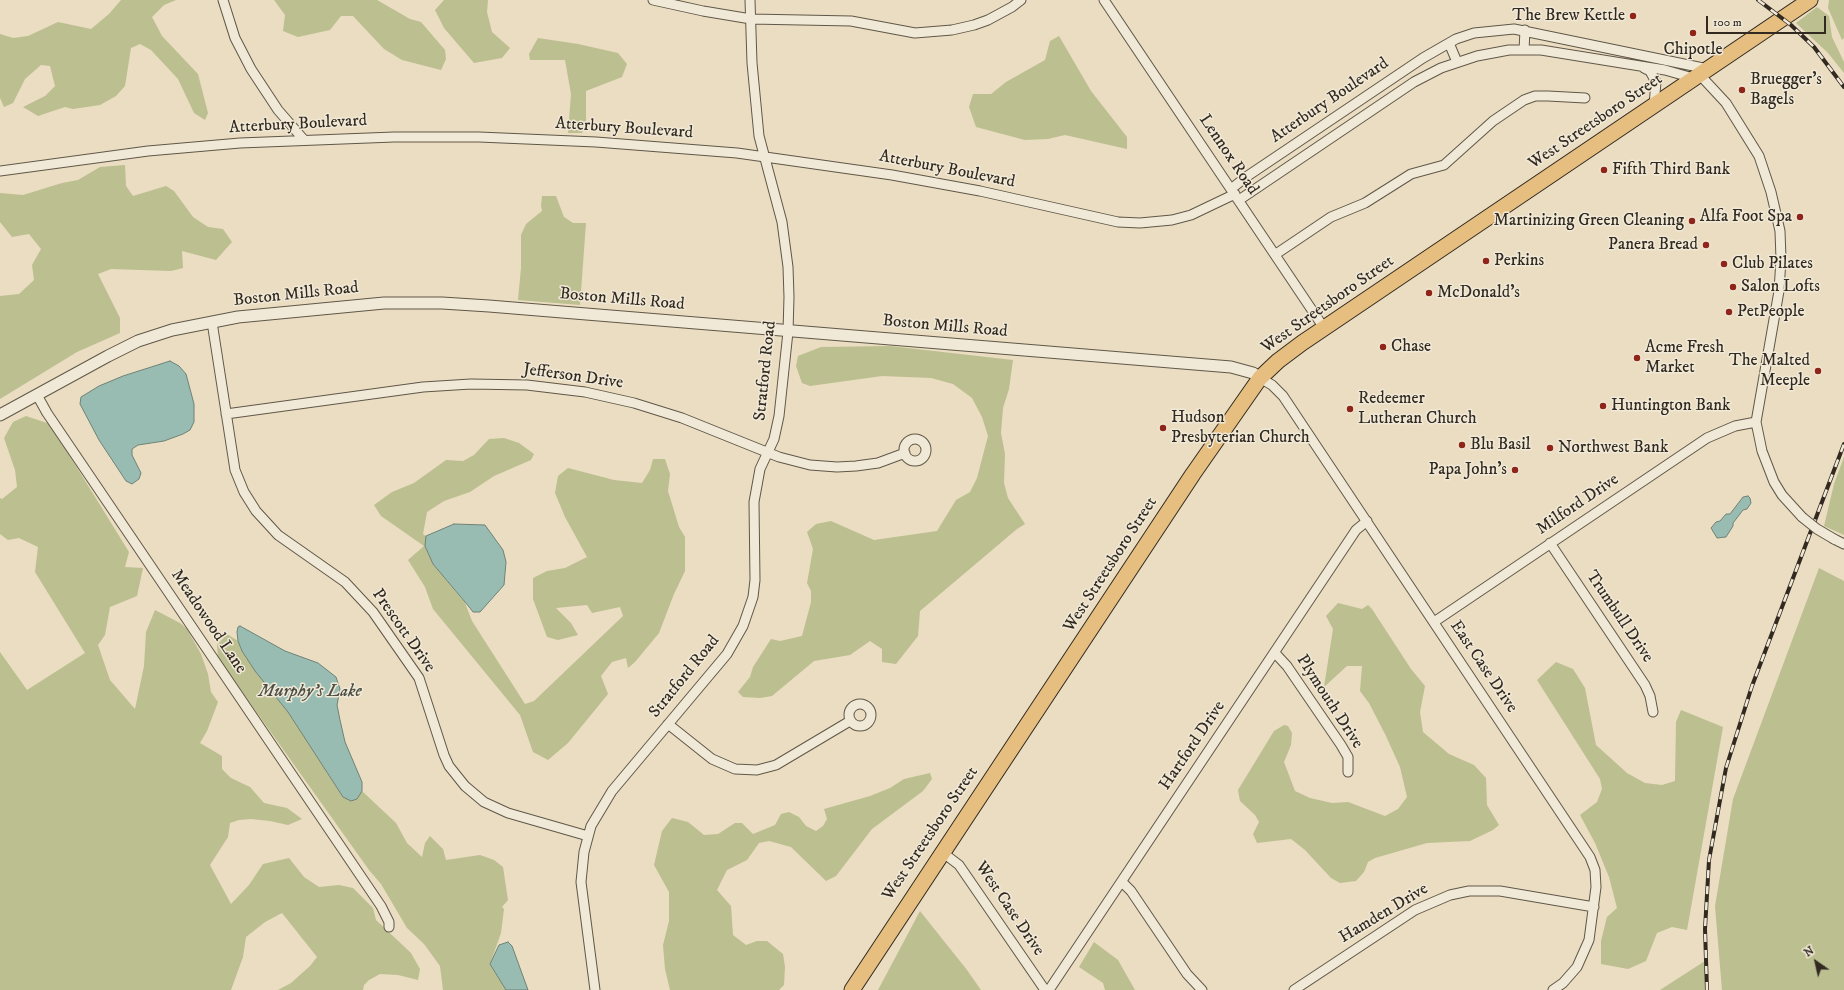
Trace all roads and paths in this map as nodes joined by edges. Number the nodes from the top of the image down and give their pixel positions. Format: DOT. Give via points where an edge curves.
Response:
graph roads {
  1 [pos="224,0"];
  2 [pos="653,0"];
  3 [pos="750,0"];
  4 [pos="1021,0"];
  5 [pos="1104,0"];
  6 [pos="1810,0"];
  7 [pos="751,18"];
  8 [pos="1525,30"];
  9 [pos="1449,43"];
  10 [pos="1524,50"];
  11 [pos="1457,62"];
  12 [pos="1643,68"];
  13 [pos="1700,74"];
  14 [pos="1585,98"];
  15 [pos="1654,105"];
  16 [pos="304,140"];
  17 [pos="765,157"];
  18 [pos="0,171"];
  19 [pos="1235,194"];
  20 [pos="1276,254"];
  21 [pos="212,322"];
  22 [pos="1324,328"];
  23 [pos="788,332"];
  24 [pos="1260,378"];
  25 [pos="37,395"];
  26 [pos="226,414"];
  27 [pos="0,415"];
  28 [pos="1756,422"];
  29 [pos="767,452"];
  30 [pos="905,453"];
  31 [pos="1367,521"];
  32 [pos="1550,542"];
  33 [pos="1844,544"];
  34 [pos="1434,622"];
  35 [pos="1275,653"];
  36 [pos="1653,712"];
  37 [pos="850,721"];
  38 [pos="668,724"];
  39 [pos="1348,772"];
  40 [pos="588,836"];
  41 [pos="942,852"];
  42 [pos="1122,882"];
  43 [pos="1594,907"];
  44 [pos="389,927"];
  45 [pos="595,990"];
  46 [pos="852,990"];
  47 [pos="1045,990"];
  48 [pos="1049,990"];
  49 [pos="1202,990"];
  50 [pos="1294,990"];
  51 [pos="1553,990"];
  1 -- 16 [label="street" via="235,38 251,69 278,110"];
  2 -- 7 [label="street" via="703,12"];
  3 -- 7 [label="street, Stratford Road"];
  4 -- 7 [label="street" via="988,20 934,32 902,32 851,21"];
  5 -- 19 [label="street, Lennox Road"];
  6 -- 13 [label="main road, West Streetsboro Street"];
  7 -- 17 [label="street, Stratford Road" via="754,90 759,136"];
  8 -- 9 [label="street, Atterbury Boulevard" via="1479,32"];
  8 -- 10 [label="street"];
  8 -- 13 [label="street, Atterbury Boulevard"];
  9 -- 11 [label="street"];
  9 -- 19 [label="street, Atterbury Boulevard" via="1246,177"];
  10 -- 11 [label="street, Atterbury Boulevard" via="1492,52"];
  10 -- 12 [label="street, Atterbury Boulevard" via="1557,52"];
  11 -- 19 [label="street, Atterbury Boulevard" via="1414,82"];
  12 -- 13 [label="street, Atterbury Boulevard"];
  12 -- 15 [label="street" via="1650,71 1657,88"];
  13 -- 15 [label="main road, West Streetsboro Street"];
  13 -- 28 [label="street" via="1726,102 1758,156 1771,192 1780,231 1779,291"];
  14 -- 20 [label="street" via="1535,96 1524,100 1492,121 1447,163 1411,174 1365,203 1331,217"];
  15 -- 22 [label="main road, West Streetsboro Street"];
  16 -- 17 [label="street, Atterbury Boulevard" via="479,137 639,145"];
  16 -- 18 [label="street, Atterbury Boulevard" via="148,151"];
  17 -- 19 [label="street, Atterbury Boulevard" via="980,191 1118,222 1154,222 1185,216"];
  17 -- 23 [label="street, Stratford Road" via="785,240"];
  19 -- 20 [label="street, Lennox Road"];
  20 -- 22 [label="street, Lennox Road"];
  21 -- 23 [label="street, Boston Mills Road" via="238,317 420,302"];
  21 -- 25 [label="street, Boston Mills Road" via="188,326 138,341"];
  21 -- 26 [label="street, Prescott Drive"];
  22 -- 24 [label="main road, West Streetsboro Street" via="1278,361"];
  23 -- 24 [label="street, Boston Mills Road" via="1231,367 1253,373"];
  23 -- 29 [label="street, Stratford Road" via="777,429"];
  24 -- 31 [label="street, East Case Drive" via="1283,396"];
  24 -- 41 [label="main road, West Streetsboro Street" via="1193,474"];
  25 -- 27 [label="street, Boston Mills Road"];
  25 -- 44 [label="street, Meadowood Lane" via="381,906"];
  26 -- 29 [label="street, Jefferson Drive" via="423,387 471,384 538,386 604,396 659,410"];
  26 -- 40 [label="street, Prescott Drive" via="235,470 244,492 256,511 278,535 345,582 373,612 419,678 444,755 465,786 484,802 508,813"];
  28 -- 32 [label="street, Milford Drive" via="1735,426 1706,438"];
  28 -- 33 [label="street, bridge" via="1762,451 1782,495 1817,529"];
  29 -- 30 [label="street, Jefferson Drive" via="810,465 837,467 878,463"];
  29 -- 38 [label="street, Stratford Road" via="760,469 754,502 755,580 748,613 727,654"];
  31 -- 34 [label="street, East Case Drive"];
  31 -- 35 [label="street, Hartford Drive" via="1356,530"];
  32 -- 34 [label="street, Milford Drive"];
  32 -- 36 [label="street, Trumbull Drive" via="1645,685"];
  34 -- 43 [label="street, East Case Drive" via="1590,857 1595,870"];
  35 -- 39 [label="street, Plymouth Drive" via="1287,666 1341,745 1348,757"];
  35 -- 42 [label="street, Hartford Drive"];
  37 -- 38 [label="street" via="776,765 757,770 735,769 720,763 707,756"];
  38 -- 40 [label="street, Stratford Road" via="612,791 598,811"];
  40 -- 45 [label="street" via="580,882"];
  41 -- 46 [label="main road, West Streetsboro Street"];
  41 -- 47 [label="street, West Case Drive" via="963,869"];
  42 -- 48 [label="street, Hartford Drive"];
  42 -- 49 [label="street" via="1131,891 1187,974"];
  43 -- 50 [label="street, Hamden Drive" via="1500,891 1468,891 1450,895 1415,910"];
  43 -- 51 [label="street, East Case Drive" via="1589,940 1583,955 1570,975"];
}
